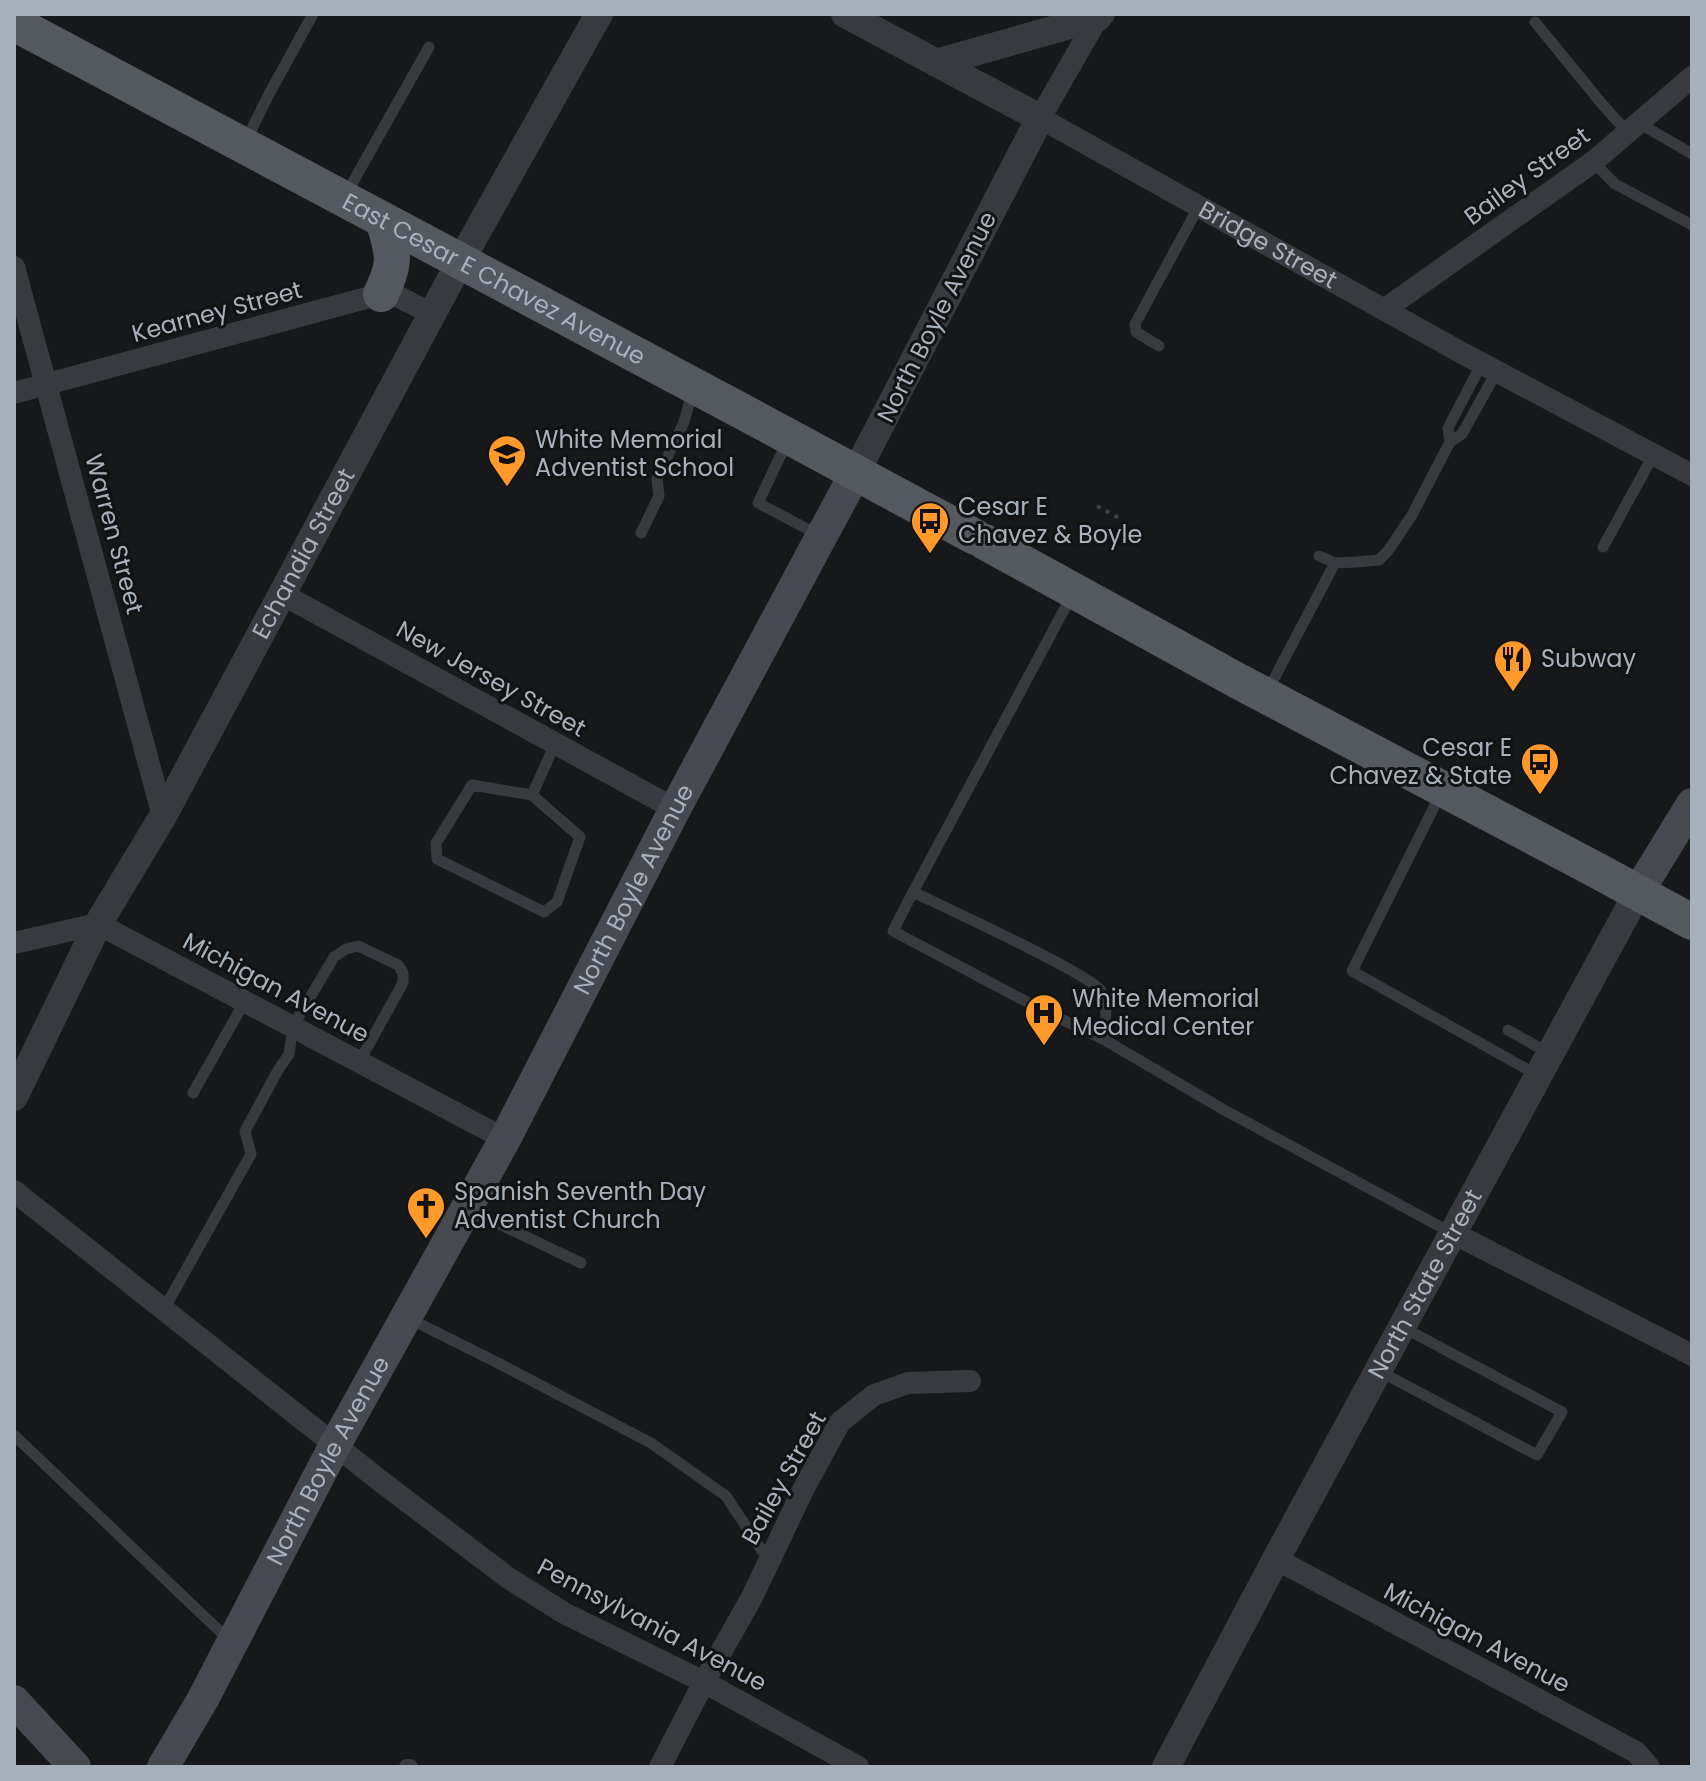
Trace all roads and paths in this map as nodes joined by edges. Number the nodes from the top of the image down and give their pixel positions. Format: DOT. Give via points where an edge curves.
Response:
graph roads {
  1 [pos="313,14"];
  2 [pos="599,14"];
  3 [pos="845,14"];
  4 [pos="1101,15"];
  5 [pos="1535,22"];
  6 [pos="14,23"];
  7 [pos="429,47"];
  8 [pos="936,63"];
  9 [pos="1689,84"];
  10 [pos="1040,118"];
  11 [pos="1634,128"];
  12 [pos="243,147"];
  13 [pos="1692,154"];
  14 [pos="1593,162"];
  15 [pos="343,200"];
  16 [pos="1199,206"];
  17 [pos="384,222"];
  18 [pos="1692,225"];
  19 [pos="460,262"];
  20 [pos="14,267"];
  21 [pos="381,294"];
  22 [pos="1385,309"];
  23 [pos="432,314"];
  24 [pos="1159,346"];
  25 [pos="1489,367"];
  26 [pos="47,385"];
  27 [pos="694,386"];
  28 [pos="14,393"];
  29 [pos="791,436"];
  30 [pos="1654,454"];
  31 [pos="856,472"];
  32 [pos="1692,475"];
  33 [pos="1097,506"];
  34 [pos="1119,518"];
  35 [pos="641,533"];
  36 [pos="821,536"];
  37 [pos="1603,547"];
  38 [pos="1319,556"];
  39 [pos="1335,563"];
  40 [pos="1074,590"];
  41 [pos="282,594"];
  42 [pos="1265,694"];
  43 [pos="555,744"];
  44 [pos="1443,788"];
  45 [pos="532,795"];
  46 [pos="1692,804"];
  47 [pos="675,809"];
  48 [pos="163,816"];
  49 [pos="913,892"];
  50 [pos="1638,892"];
  51 [pos="1692,922"];
  52 [pos="98,924"];
  53 [pos="14,943"];
  54 [pos="245,1001"];
  55 [pos="293,1026"];
  56 [pos="1508,1030"];
  57 [pos="1103,1039"];
  58 [pos="359,1062"];
  59 [pos="1545,1065"];
  60 [pos="193,1093"];
  61 [pos="14,1097"];
  62 [pos="505,1139"];
  63 [pos="14,1191"];
  64 [pos="466,1210"];
  65 [pos="1453,1233"];
  66 [pos="581,1263"];
  67 [pos="164,1309"];
  68 [pos="406,1317"];
  69 [pos="1414,1333"];
  70 [pos="1692,1355"];
  71 [pos="1391,1376"];
  72 [pos="970,1381"];
  73 [pos="14,1435"];
  74 [pos="335,1445"];
  75 [pos="1276,1559"];
  76 [pos="768,1560"];
  77 [pos="232,1644"];
  78 [pos="704,1682"];
  79 [pos="14,1701"];
  80 [pos="75,1767"];
  81 [pos="163,1767"];
  82 [pos="660,1767"];
  83 [pos="858,1767"];
  84 [pos="1166,1767"];
  85 [pos="1649,1767"];
  1 -- 12 [label="lane"];
  2 -- 19 [label="street, Echandia Street"];
  3 -- 8 [label="street, Bridge Street"];
  4 -- 8 [label="street"];
  4 -- 10 [label="street, North Boyle Avenue"];
  5 -- 11 [label="lane" via="1602,104"];
  6 -- 12 [label="main road, East Cesar E Chavez Avenue"];
  7 -- 15 [label="lane"];
  8 -- 10 [label="street, Bridge Street"];
  9 -- 11 [label="street, Bailey Street"];
  10 -- 16 [label="street, Bridge Street"];
  10 -- 31 [label="street, North Boyle Avenue"];
  11 -- 13 [label="lane"];
  11 -- 14 [label="street, Bailey Street"];
  12 -- 15 [label="main road, East Cesar E Chavez Avenue"];
  14 -- 18 [label="lane" via="1615,184"];
  14 -- 22 [label="street, Bailey Street"];
  15 -- 17 [label="main road, East Cesar E Chavez Avenue"];
  16 -- 22 [label="street, Bridge Street"];
  16 -- 24 [label="lane" via="1135,324 1136,332"];
  17 -- 19 [label="main road, East Cesar E Chavez Avenue"];
  17 -- 21 [label="main road" via="393,255"];
  19 -- 23 [label="street, Echandia Street"];
  19 -- 27 [label="main road, East Cesar E Chavez Avenue"];
  20 -- 26 [label="street, Warren Street"];
  21 -- 23 [label="street"];
  21 -- 26 [label="street, Kearney Street"];
  22 -- 25 [label="street, Bridge Street"];
  23 -- 41 [label="street, Echandia Street"];
  25 -- 30 [label="street, Bridge Street"];
  25 -- 39 [label="lane" via="1448,428 1450,442 1388,551 1379,560"];
  26 -- 28 [label="street, Kearney Street"];
  26 -- 48 [label="street, Warren Street"];
  27 -- 29 [label="main road, East Cesar E Chavez Avenue"];
  27 -- 35 [label="lane" via="684,422 657,479 659,496"];
  29 -- 31 [label="main road, East Cesar E Chavez Avenue"];
  29 -- 36 [label="lane" via="758,503"];
  30 -- 32 [label="street, Bridge Street"];
  30 -- 37 [label="lane"];
  31 -- 36 [label="main road, North Boyle Avenue"];
  31 -- 40 [label="main road, East Cesar E Chavez Avenue"];
  33 -- 34 [label="path"];
  36 -- 47 [label="main road, North Boyle Avenue"];
  38 -- 39 [label="lane"];
  39 -- 42 [label="lane"];
  40 -- 42 [label="main road, East Cesar E Chavez Avenue"];
  40 -- 49 [label="lane"];
  41 -- 43 [label="street, New Jersey Street"];
  41 -- 48 [label="street, Echandia Street"];
  42 -- 44 [label="main road, East Cesar E Chavez Avenue"];
  43 -- 45 [label="lane"];
  43 -- 47 [label="street, New Jersey Street"];
  44 -- 50 [label="main road, East Cesar E Chavez Avenue"];
  44 -- 59 [label="lane" via="1352,971"];
  45 -- 45 [label="lane" via="472,785 436,843 437,859 544,912 557,902 580,837"];
  46 -- 50 [label="main road, North State Street"];
  47 -- 62 [label="main road, North Boyle Avenue"];
  48 -- 52 [label="street, Echandia Street"];
  49 -- 57 [label="lane" via="1099,987 1106,1005"];
  49 -- 57 [label="lane" via="893,931"];
  50 -- 51 [label="main road, East Cesar E Chavez Avenue"];
  50 -- 59 [label="street, North State Street"];
  52 -- 53 [label="street"];
  52 -- 54 [label="street, Michigan Avenue"];
  52 -- 61 [label="street, Echandia Street"];
  54 -- 55 [label="street, Michigan Avenue"];
  54 -- 60 [label="lane"];
  55 -- 58 [label="street, Michigan Avenue"];
  55 -- 58 [label="lane" via="334,957 346,949 358,946 398,965 403,983"];
  55 -- 67 [label="lane" via="289,1054 245,1131 251,1154"];
  56 -- 59 [label="lane"];
  57 -- 65 [label="lane"];
  58 -- 62 [label="street, Michigan Avenue"];
  59 -- 65 [label="street, North State Street"];
  62 -- 64 [label="main road, North Boyle Avenue"];
  63 -- 67 [label="street, Pennsylvania Avenue"];
  64 -- 66 [label="lane"];
  64 -- 68 [label="main road, North Boyle Avenue"];
  65 -- 69 [label="street, North State Street"];
  65 -- 70 [label="street"];
  67 -- 74 [label="street, Pennsylvania Avenue"];
  68 -- 74 [label="main road, North Boyle Avenue"];
  68 -- 76 [label="lane" via="651,1443 726,1496"];
  69 -- 71 [label="street, North State Street"];
  69 -- 71 [label="lane" via="1562,1412 1537,1455"];
  71 -- 75 [label="street, North State Street"];
  72 -- 76 [label="street, Bailey Street" via="908,1383 874,1395 840,1422"];
  73 -- 77 [label="lane"];
  74 -- 77 [label="main road, North Boyle Avenue"];
  74 -- 78 [label="street, Pennsylvania Avenue" via="507,1577 564,1613"];
  75 -- 84 [label="street, North State Street"];
  75 -- 85 [label="street, Michigan Avenue" via="1636,1752"];
  76 -- 78 [label="street, Bailey Street"];
  77 -- 81 [label="main road, North Boyle Avenue"];
  78 -- 82 [label="street, Bailey Street"];
  78 -- 83 [label="street, Pennsylvania Avenue"];
  79 -- 80 [label="main road"];
}
